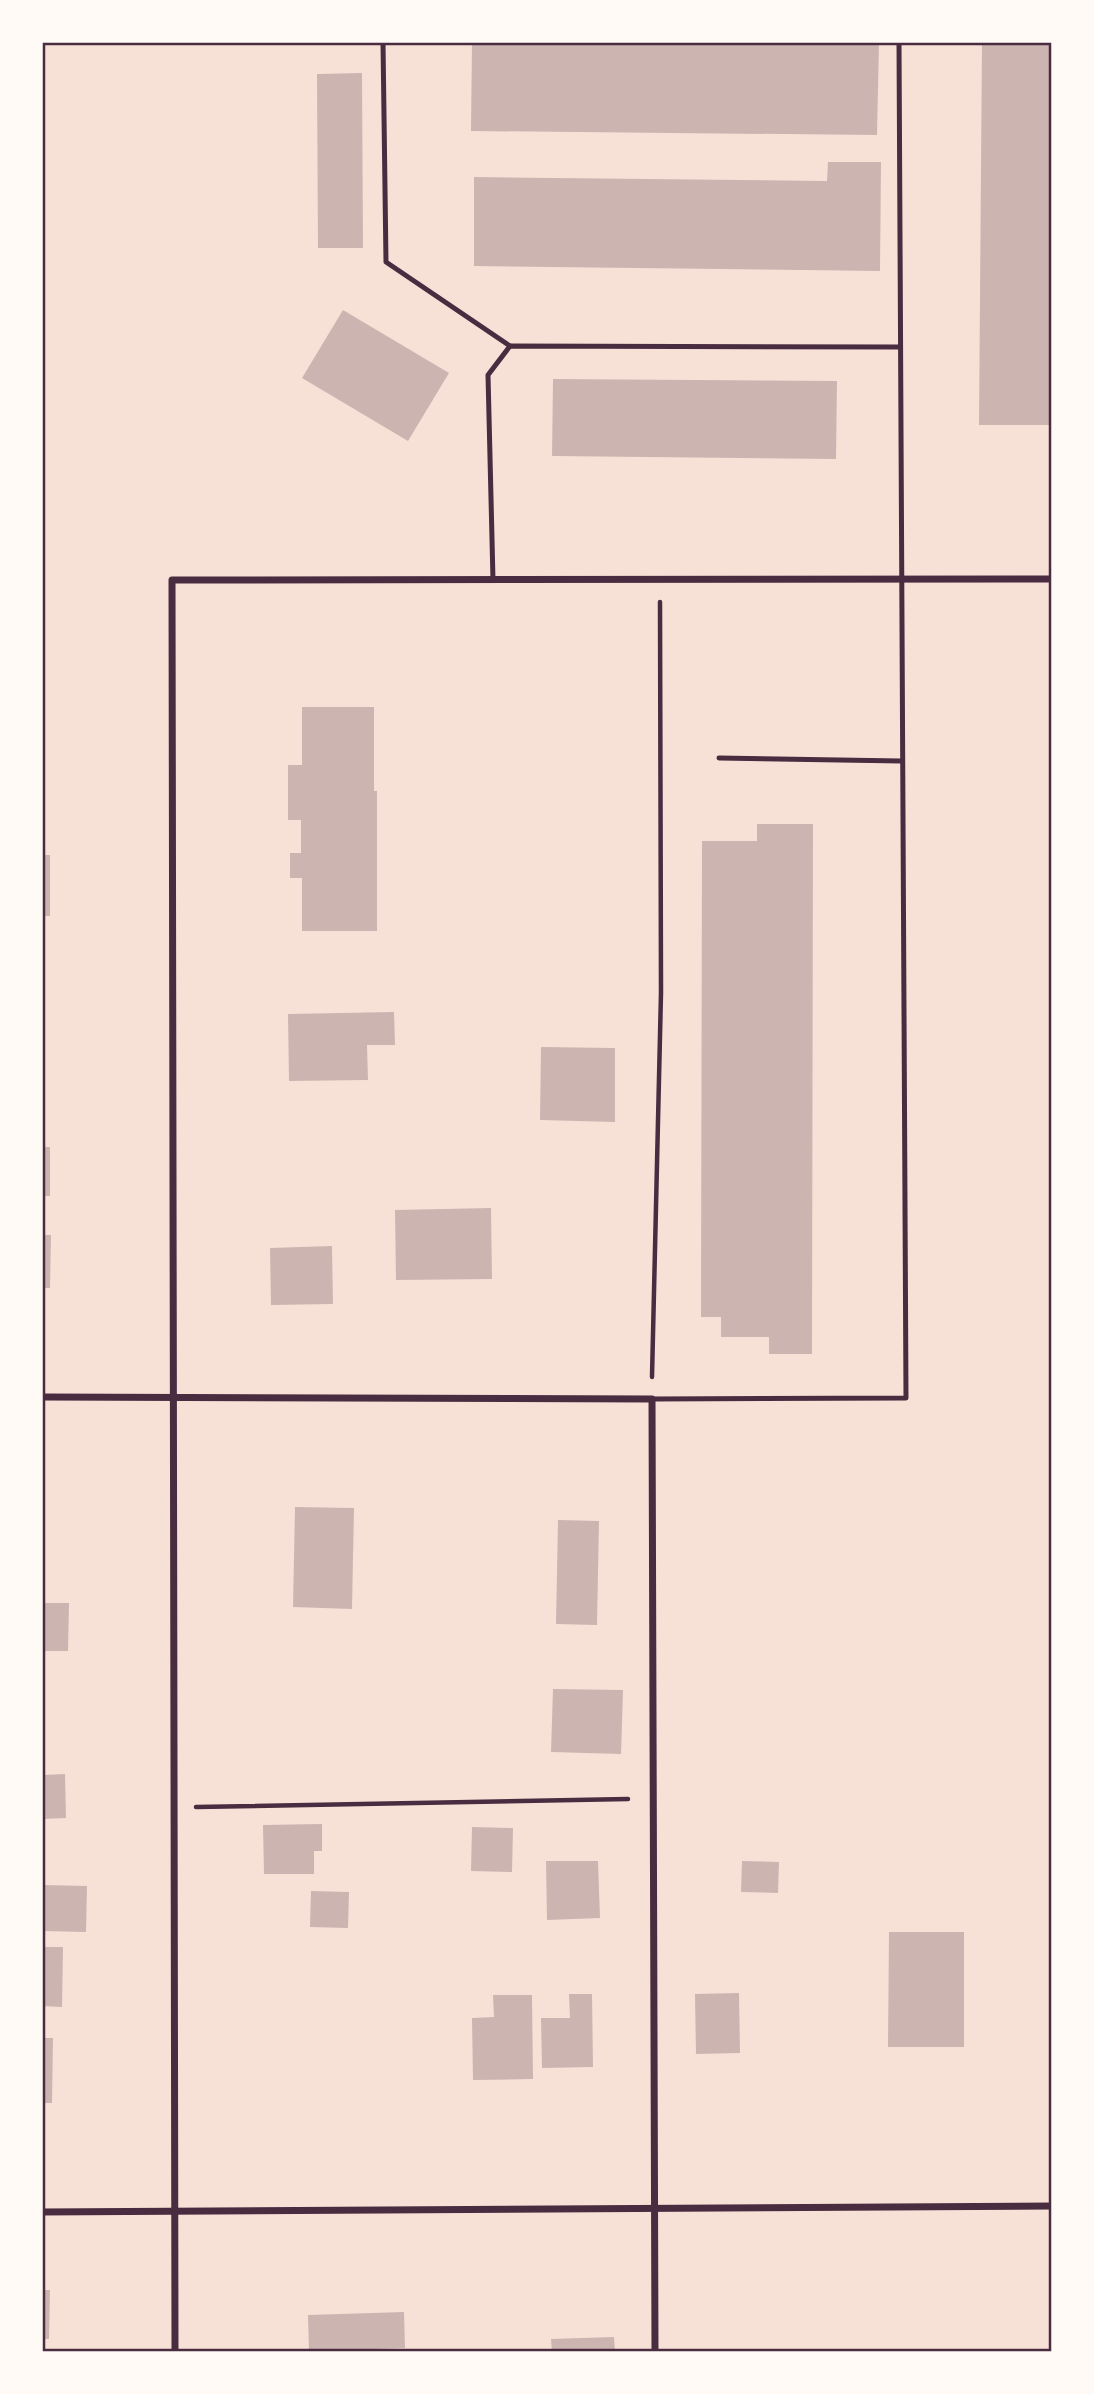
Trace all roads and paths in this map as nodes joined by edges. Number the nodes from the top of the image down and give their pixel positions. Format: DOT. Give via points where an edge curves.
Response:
graph roads {
  1 [pos="383,42"];
  2 [pos="898,42"];
  3 [pos="510,346"];
  4 [pos="899,347"];
  5 [pos="900,579"];
  6 [pos="1052,579"];
  7 [pos="493,580"];
  8 [pos="660,580"];
  9 [pos="719,758"];
  10 [pos="901,761"];
  11 [pos="42,1397"];
  12 [pos="174,1398"];
  13 [pos="652,1399"];
  14 [pos="653,1798"];
  15 [pos="174,1807"];
  16 [pos="1052,2206"];
  17 [pos="655,2208"];
  18 [pos="174,2210"];
  19 [pos="42,2212"];
  20 [pos="175,2352"];
  21 [pos="655,2352"];
  1 -- 3 [label="lane" via="386,262"];
  2 -- 4 [label="lane"];
  3 -- 4 [label="lane"];
  3 -- 7 [label="lane" via="488,375"];
  4 -- 5 [label="lane"];
  5 -- 6 [label="street"];
  5 -- 8 [label="street"];
  5 -- 10 [label="lane"];
  7 -- 8 [label="street"];
  7 -- 12 [label="street" via="172,580"];
  8 -- 13 [label="path" via="661,993"];
  9 -- 10 [label="lane"];
  10 -- 13 [label="lane" via="906,1398"];
  11 -- 12 [label="street"];
  12 -- 13 [label="street"];
  12 -- 15 [label="street"];
  13 -- 14 [label="street"];
  14 -- 15 [label="path"];
  14 -- 17 [label="street"];
  15 -- 18 [label="street"];
  16 -- 17 [label="street"];
  17 -- 18 [label="street"];
  17 -- 21 [label="street"];
  18 -- 19 [label="street"];
  18 -- 20 [label="street"];
}
